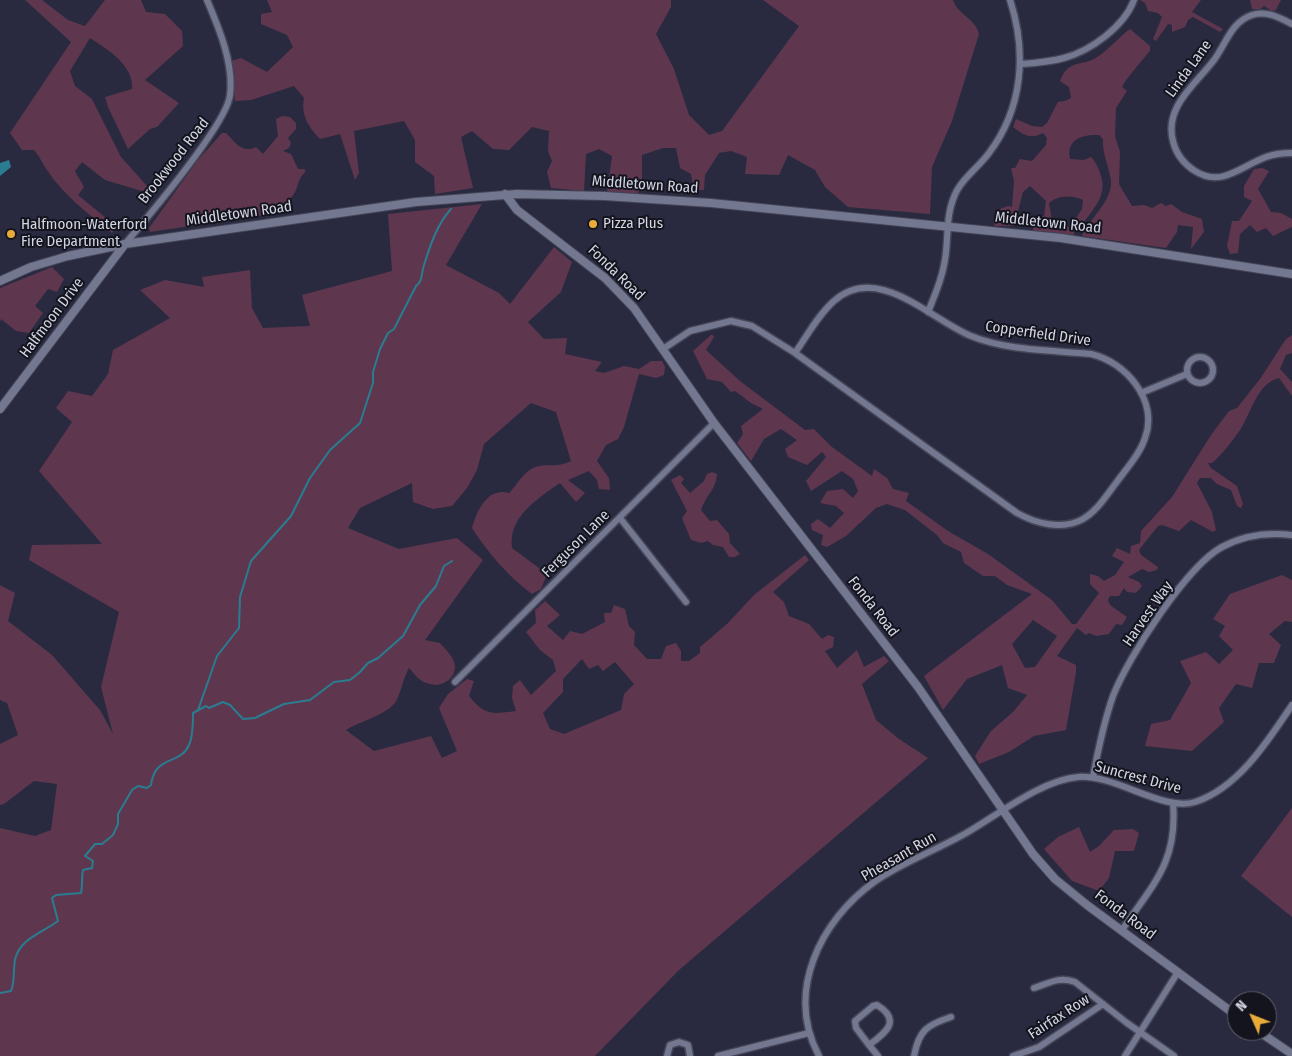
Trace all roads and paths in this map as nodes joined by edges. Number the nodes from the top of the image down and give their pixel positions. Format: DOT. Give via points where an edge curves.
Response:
graph roads {
  1 [pos="207,0"];
  2 [pos="1010,0"];
  3 [pos="1134,0"];
  4 [pos="1292,24"];
  5 [pos="1021,64"];
  6 [pos="1292,153"];
  7 [pos="506,194"];
  8 [pos="949,226"];
  9 [pos="126,244"];
  10 [pos="1292,274"];
  11 [pos="0,281"];
  12 [pos="928,312"];
  13 [pos="663,349"];
  14 [pos="795,353"];
  15 [pos="1187,374"];
  16 [pos="1141,393"];
  17 [pos="0,409"];
  18 [pos="714,423"];
  19 [pos="620,518"];
  20 [pos="1292,535"];
  21 [pos="686,602"];
  22 [pos="455,682"];
  23 [pos="1292,705"];
  24 [pos="1093,777"];
  25 [pos="1173,803"];
  26 [pos="1004,811"];
  27 [pos="1122,930"];
  28 [pos="1178,972"];
  29 [pos="1034,988"];
  30 [pos="1102,1004"];
  31 [pos="1227,1009"];
  32 [pos="951,1017"];
  33 [pos="1140,1031"];
  34 [pos="809,1032"];
  35 [pos="1273,1041"];
  36 [pos="869,1045"];
  37 [pos="1292,1054"];
  38 [pos="667,1056"];
  39 [pos="690,1056"];
  40 [pos="718,1056"];
  41 [pos="819,1056"];
  42 [pos="878,1056"];
  43 [pos="914,1056"];
  44 [pos="1014,1056"];
  45 [pos="1125,1056"];
  46 [pos="1174,1056"];
  1 -- 9 [label="street, Brookwood Road" via="224,48 230,75 230,96 220,122"];
  2 -- 5 [label="street" via="1018,31"];
  3 -- 5 [label="street" via="1117,24 1087,48 1064,58"];
  4 -- 6 [label="street, Linda Lane" via="1264,13 1243,19 1182,98 1170,128 1179,156 1206,176 1227,177 1265,157"];
  5 -- 8 [label="street" via="1017,93 1006,125 991,151 959,187 953,198"];
  7 -- 8 [label="street, Middletown Road" via="711,203"];
  7 -- 9 [label="street, Middletown Road" via="416,202"];
  7 -- 13 [label="street, Fonda Road" via="518,210 619,291"];
  8 -- 10 [label="street, Middletown Road" via="1106,244"];
  8 -- 12 [label="street" via="939,286"];
  9 -- 11 [label="street, Middletown Road" via="68,256"];
  9 -- 17 [label="street, Halfmoon Drive"];
  12 -- 14 [label="street, Copperfield Drive" via="891,292 858,289 833,302"];
  12 -- 16 [label="street, Copperfield Drive" via="958,330 995,343 1103,357 1118,365"];
  13 -- 14 [label="street, Copperfield Drive" via="690,331 731,321 752,326"];
  13 -- 18 [label="street, Fonda Road"];
  14 -- 16 [label="street, Copperfield Drive" via="1016,513 1048,524 1082,520 1099,506 1124,472 1146,436 1148,420"];
  15 -- 15 [label="street" via="1192,381 1205,382 1211,377 1212,364 1206,357 1192,358 1187,365"];
  15 -- 16 [label="street"];
  18 -- 19 [label="street, Ferguson Lane"];
  18 -- 26 [label="street, Fonda Road" via="918,687"];
  19 -- 21 [label="street"];
  19 -- 22 [label="street, Ferguson Lane"];
  20 -- 24 [label="street, Harvest Way" via="1274,533 1248,537 1221,548 1201,563 1166,607 1124,672 1106,718"];
  23 -- 25 [label="street, Suncrest Drive" via="1229,782 1212,795 1193,802"];
  24 -- 25 [label="street, Suncrest Drive"];
  24 -- 26 [label="street, Suncrest Drive" via="1057,782"];
  25 -- 27 [label="street" via="1174,832 1167,862"];
  26 -- 27 [label="street, Fonda Road" via="1033,854 1055,879"];
  26 -- 34 [label="street, Pheasant Run" via="874,882 834,921 817,948 808,976"];
  27 -- 28 [label="street, Fonda Road"];
  28 -- 31 [label="street, Fonda Road"];
  28 -- 33 [label="street"];
  29 -- 30 [label="street" via="1066,979 1075,982"];
  30 -- 33 [label="street, Fairfax Row"];
  30 -- 44 [label="street, Fairfax Row" via="1039,1047"];
  32 -- 43 [label="street" via="927,1028 917,1040"];
  33 -- 45 [label="street"];
  33 -- 46 [label="street, Fairfax Row"];
  34 -- 40 [label="street"];
  34 -- 41 [label="street, Pheasant Run"];
  35 -- 37 [label="street"];
  36 -- 36 [label="street" via="887,1032 890,1025 888,1017 877,1005 855,1021 856,1028"];
  36 -- 42 [label="street"];
  38 -- 39 [label="street" via="670,1045 679,1042 688,1046"];
}
